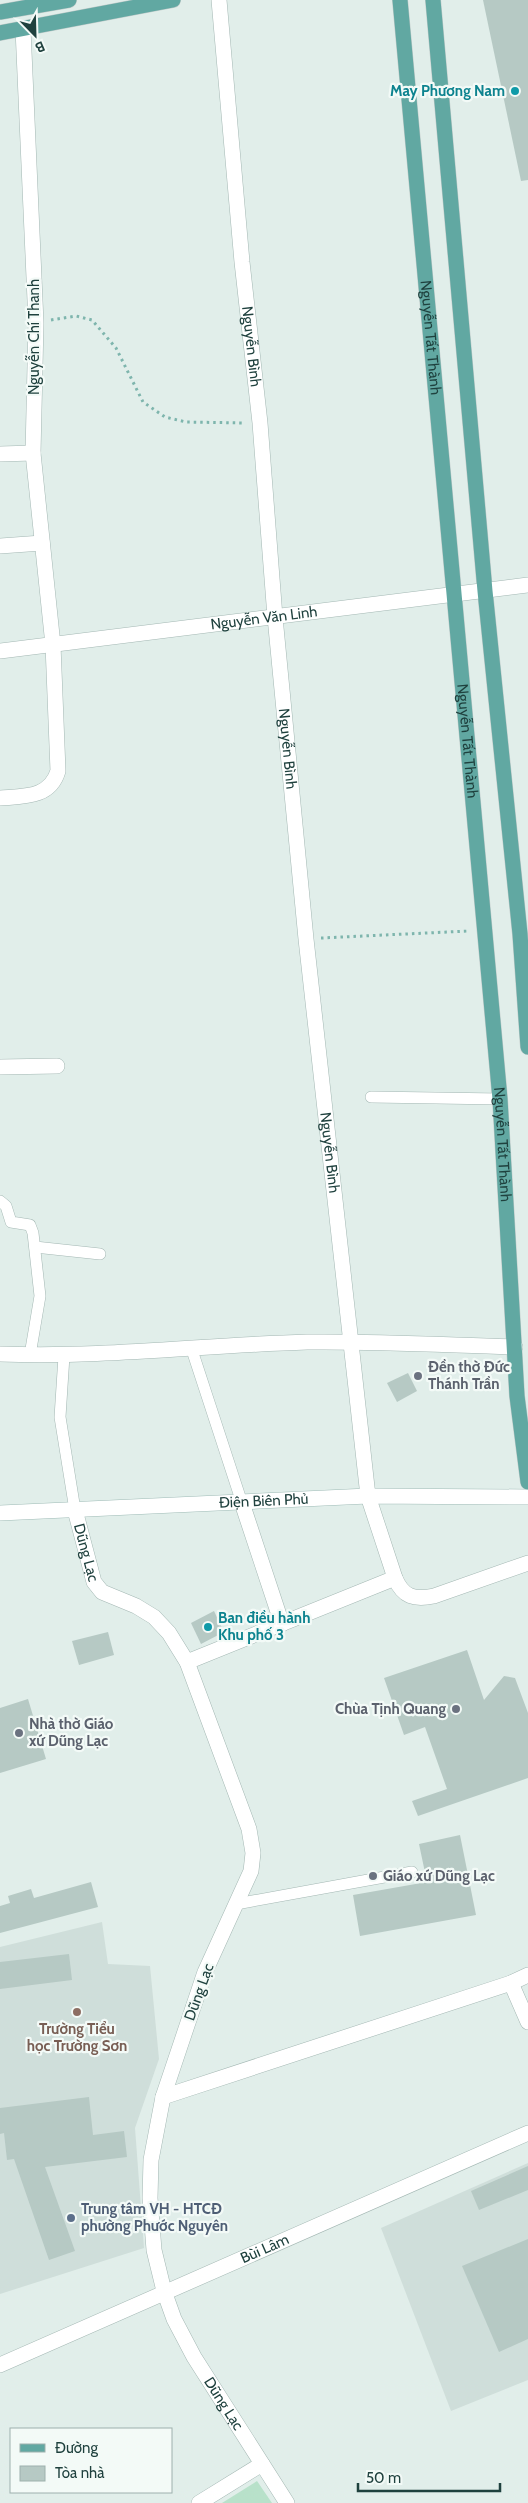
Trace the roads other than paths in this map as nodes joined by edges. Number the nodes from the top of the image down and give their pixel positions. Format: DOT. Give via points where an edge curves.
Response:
graph roads {
  1 [pos="69,0"];
  2 [pos="173,0"];
  3 [pos="219,0"];
  4 [pos="400,0"];
  5 [pos="434,0"];
  6 [pos="0,12"];
  7 [pos="23,29"];
  8 [pos="0,33"];
  9 [pos="34,453"];
  10 [pos="0,454"];
  11 [pos="42,544"];
  12 [pos="0,546"];
  13 [pos="528,585"];
  14 [pos="485,591"];
  15 [pos="454,595"];
  16 [pos="275,617"];
  17 [pos="52,644"];
  18 [pos="0,651"];
  19 [pos="0,798"];
  20 [pos="524,934"];
  21 [pos="528,1047"];
  22 [pos="57,1066"];
  23 [pos="0,1067"];
  24 [pos="371,1097"];
  25 [pos="500,1099"];
  26 [pos="0,1201"];
  27 [pos="35,1247"];
  28 [pos="100,1254"];
  29 [pos="351,1343"];
  30 [pos="191,1347"];
  31 [pos="515,1347"];
  32 [pos="0,1354"];
  33 [pos="30,1355"];
  34 [pos="64,1356"];
  35 [pos="528,1482"];
  36 [pos="368,1496"];
  37 [pos="528,1497"];
  38 [pos="242,1503"];
  39 [pos="75,1510"];
  40 [pos="0,1513"];
  41 [pos="528,1564"];
  42 [pos="395,1578"];
  43 [pos="282,1624"];
  44 [pos="188,1662"];
  45 [pos="412,1872"];
  46 [pos="236,1904"];
  47 [pos="528,1975"];
  48 [pos="511,1983"];
  49 [pos="528,2022"];
  50 [pos="163,2097"];
  51 [pos="528,2133"];
  52 [pos="164,2292"];
  53 [pos="0,2365"];
  54 [pos="262,2464"];
  55 [pos="199,2503"];
  56 [pos="287,2503"];
  1 -- 6 [label="main road"];
  2 -- 7 [label="main road"];
  3 -- 16 [label="street, Nguyễn Bình" via="260,423"];
  4 -- 15 [label="main road, Nguyễn Tất Thành"];
  5 -- 14 [label="main road"];
  7 -- 8 [label="main road"];
  7 -- 9 [label="street, Nguyễn Chí Thanh" via="36,323"];
  9 -- 10 [label="street"];
  9 -- 11 [label="street, Nguyễn Chí Thanh"];
  11 -- 12 [label="street"];
  11 -- 17 [label="street, Nguyễn Chí Thanh"];
  13 -- 14 [label="street, Nguyễn Văn Linh"];
  14 -- 15 [label="street, Nguyễn Văn Linh"];
  14 -- 20 [label="main road"];
  15 -- 16 [label="street, Nguyễn Văn Linh"];
  15 -- 25 [label="main road, Nguyễn Tất Thành"];
  16 -- 17 [label="street, Nguyễn Văn Linh"];
  16 -- 29 [label="street, Nguyễn Bình" via="306,939"];
  17 -- 18 [label="street, Nguyễn Văn Linh"];
  17 -- 19 [label="street, Nguyễn Chí Thanh" via="58,771 55,782 30,796"];
  20 -- 21 [label="main road"];
  22 -- 23 [label="street"];
  24 -- 25 [label="lane"];
  25 -- 31 [label="main road, Nguyễn Tất Thành"];
  26 -- 27 [label="lane" via="6,1206 11,1222 30,1225"];
  27 -- 28 [label="lane"];
  27 -- 33 [label="lane" via="40,1296"];
  29 -- 30 [label="street"];
  29 -- 31 [label="street"];
  29 -- 36 [label="street, Nguyễn Bình"];
  30 -- 34 [label="street"];
  30 -- 38 [label="lane"];
  31 -- 35 [label="main road, Nguyễn Tất Thành" via="517,1396"];
  32 -- 33 [label="street"];
  33 -- 34 [label="street"];
  34 -- 39 [label="lane" via="60,1417"];
  36 -- 37 [label="street, Điện Biên Phủ"];
  36 -- 38 [label="street, Điện Biên Phủ"];
  36 -- 42 [label="street, Nguyễn Bình"];
  38 -- 39 [label="street, Điện Biên Phủ"];
  38 -- 43 [label="street"];
  39 -- 40 [label="street, Điện Biên Phủ"];
  39 -- 44 [label="street, Dũng Lạc" via="94,1582 102,1592 154,1617"];
  41 -- 42 [label="street, Nguyễn Bình" via="422,1599 408,1597 400,1590"];
  42 -- 43 [label="street"];
  43 -- 44 [label="street"];
  44 -- 46 [label="street, Dũng Lạc" via="248,1829 253,1853 251,1871"];
  45 -- 46 [label="lane"];
  46 -- 50 [label="street, Dũng Lạc" via="205,1972"];
  47 -- 48 [label="street"];
  48 -- 49 [label="street"];
  48 -- 50 [label="street"];
  50 -- 52 [label="street, Dũng Lạc" via="151,2160 150,2198 154,2250"];
  51 -- 52 [label="street, Bùi Lâm"];
  52 -- 53 [label="street, Bùi Lâm"];
  52 -- 54 [label="street, Dũng Lạc" via="194,2357"];
  54 -- 55 [label="street"];
  54 -- 56 [label="street, Dũng Lạc"];
}
